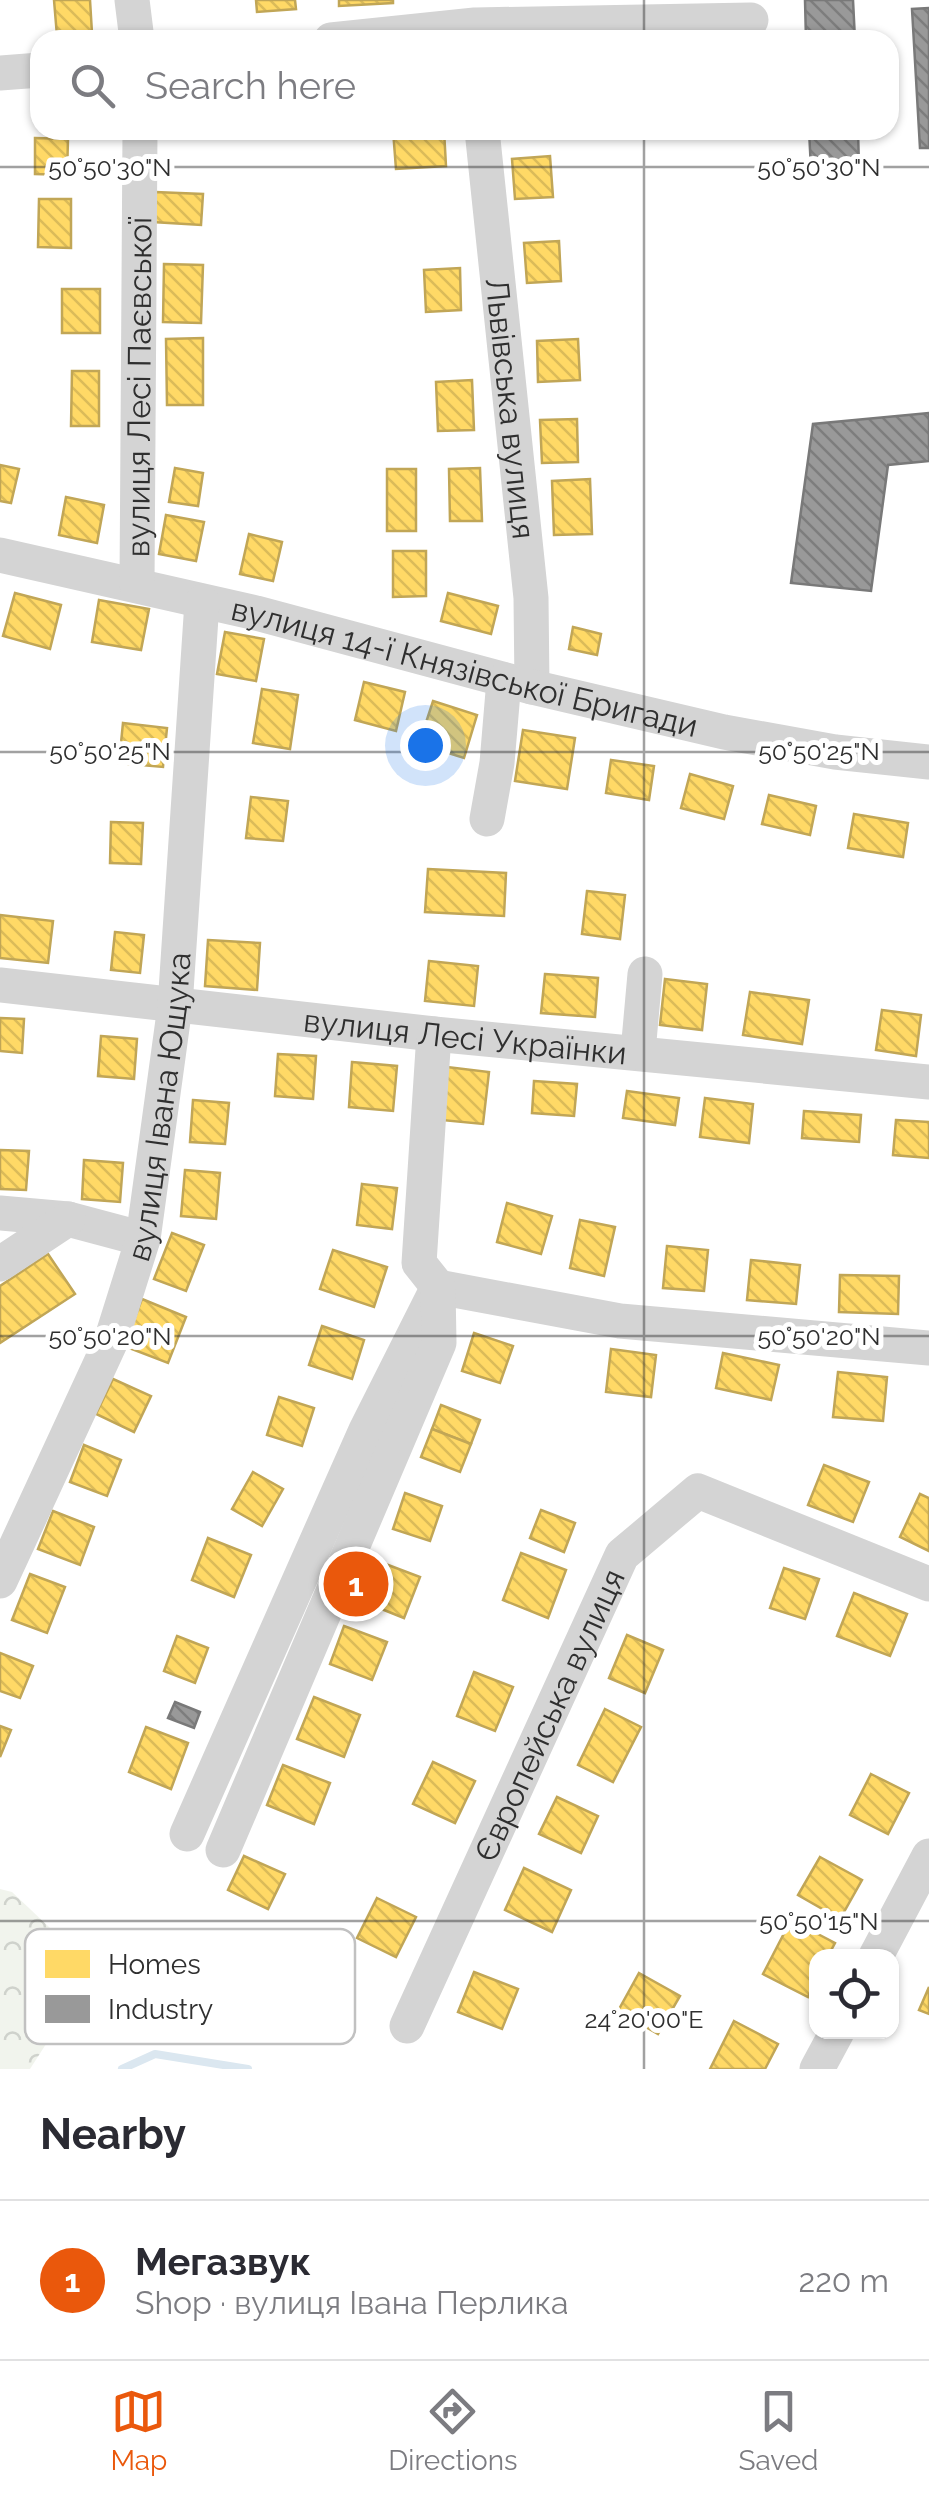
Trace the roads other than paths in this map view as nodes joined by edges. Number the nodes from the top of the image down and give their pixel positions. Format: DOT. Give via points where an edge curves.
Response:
graph roads {
  1 [pos="132,0"];
  2 [pos="751,20"];
  3 [pos="474,22"];
  4 [pos="136,30"];
  5 [pos="410,30"];
  6 [pos="30,71"];
  7 [pos="0,73"];
  8 [pos="140,140"];
  9 [pos="483,140"];
  10 [pos="0,555"];
  11 [pos="137,584"];
  12 [pos="202,602"];
  13 [pos="518,684"];
  14 [pos="929,762"];
  15 [pos="487,820"];
  16 [pos="645,974"];
  17 [pos="0,985"];
  18 [pos="175,1006"];
  19 [pos="434,1034"];
  20 [pos="638,1052"];
  21 [pos="929,1082"];
  22 [pos="0,1213"];
  23 [pos="68,1219"];
  24 [pos="143,1239"];
  25 [pos="0,1264"];
  26 [pos="438,1287"];
  27 [pos="929,1348"];
  28 [pos="0,1581"];
  29 [pos="929,1584"];
  30 [pos="186,1834"];
  31 [pos="222,1850"];
  32 [pos="929,1856"];
  33 [pos="880,1949"];
  34 [pos="407,2026"];
  35 [pos="832,2039"];
  36 [pos="817,2069"];
  1 -- 4 [label="street"];
  2 -- 3 [label="street"];
  3 -- 5 [label="street"];
  6 -- 7 [label="street"];
  8 -- 11 [label="street, вулиця Лесі Паєвської"];
  9 -- 13 [label="street, Львівська вулиця" via="531,598"];
  10 -- 11 [label="street, вулиця 14-ї Князівської Бригади"];
  11 -- 12 [label="street, вулиця 14-ї Князівської Бригади"];
  12 -- 13 [label="street, вулиця 14-ї Князівської Бригади"];
  12 -- 18 [label="street, вулиця Івана Ющука"];
  13 -- 14 [label="street, вулиця 14-ї Князівської Бригади" via="743,735"];
  13 -- 15 [label="street, Львівська вулиця"];
  16 -- 20 [label="street"];
  17 -- 18 [label="street, вулиця Лесі Українки"];
  18 -- 19 [label="street, вулиця Лесі Українки"];
  18 -- 24 [label="street, вулиця Івана Ющука"];
  19 -- 20 [label="street, вулиця Лесі Українки"];
  19 -- 26 [label="street" via="419,1263"];
  20 -- 21 [label="street, вулиця Лесі Українки"];
  22 -- 23 [label="street"];
  23 -- 24 [label="street"];
  23 -- 25 [label="street"];
  24 -- 28 [label="street, вулиця Івана Ющука" via="111,1341"];
  26 -- 27 [label="street" via="620,1321"];
  26 -- 30 [label="street" via="366,1430"];
  26 -- 31 [label="street" via="439,1343"];
  29 -- 34 [label="street, Європейська вулиця" via="698,1491 622,1555"];
  32 -- 33 [label="street"];
  35 -- 36 [label="street"];
}
